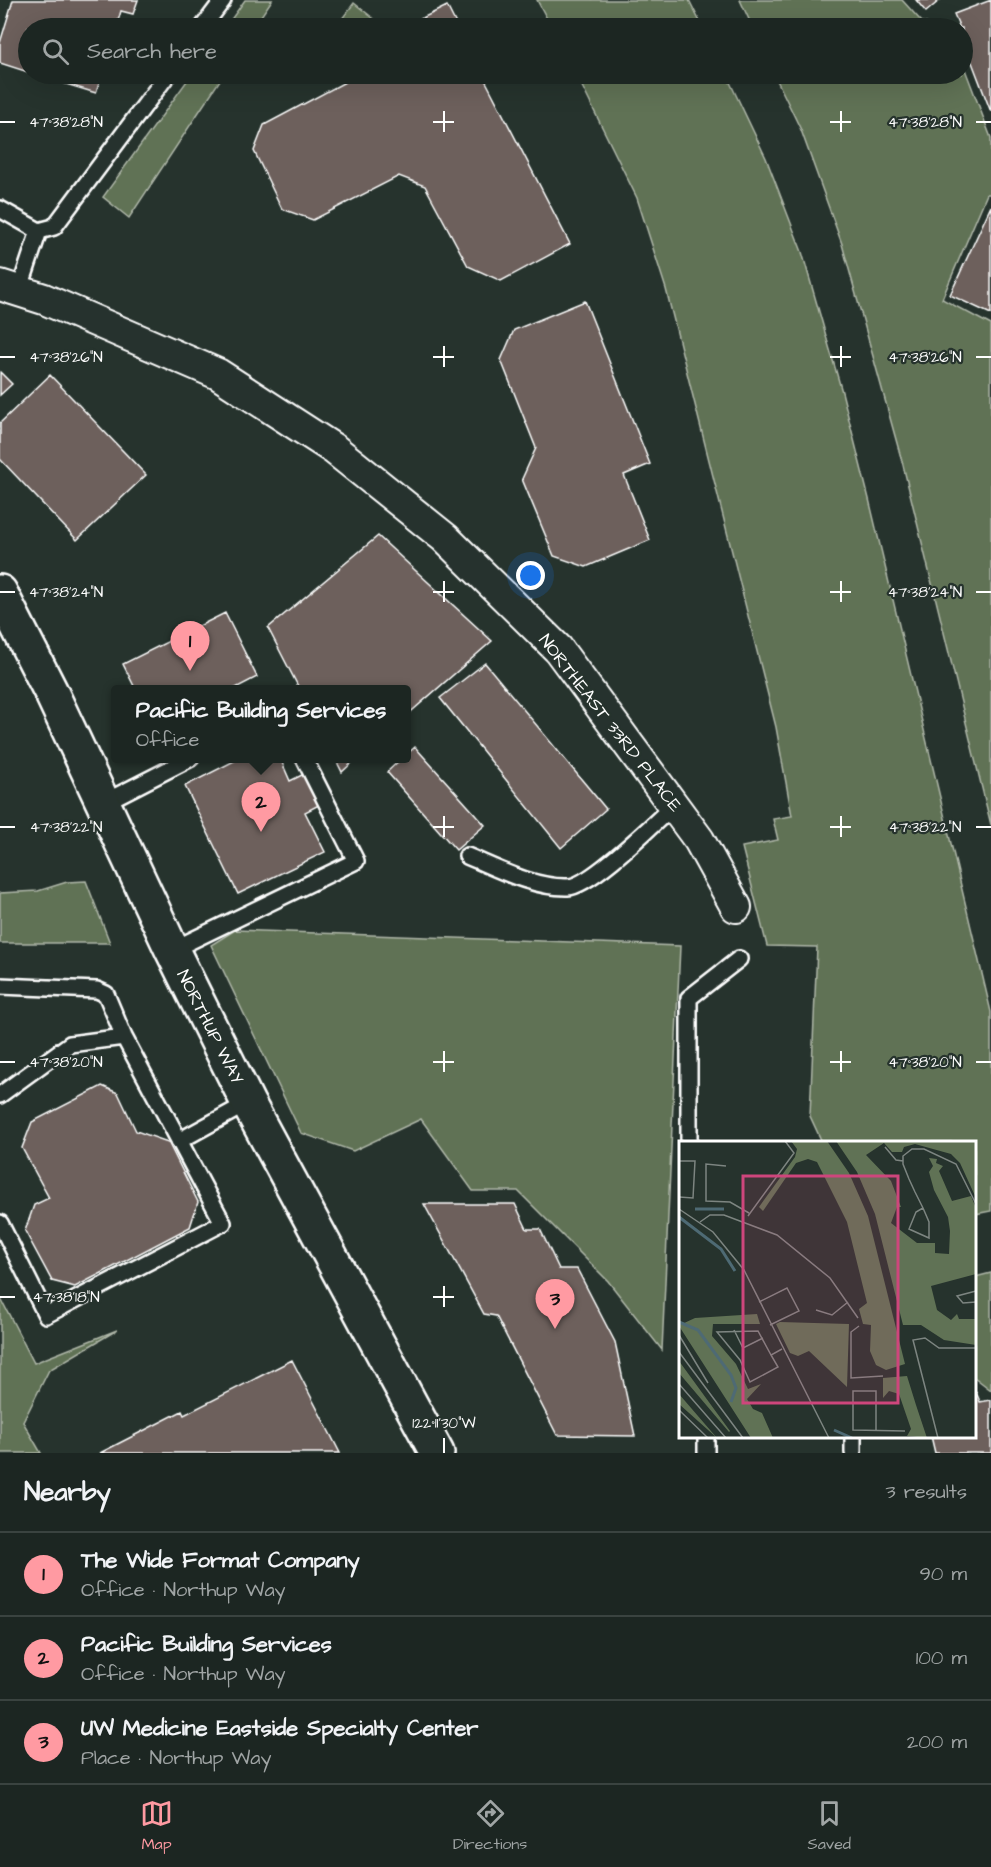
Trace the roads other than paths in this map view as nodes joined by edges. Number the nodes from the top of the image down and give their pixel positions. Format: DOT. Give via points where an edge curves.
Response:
graph roads {
  1 [pos="223,0"];
  2 [pos="210,18"];
  3 [pos="161,84"];
  4 [pos="0,209"];
  5 [pos="39,231"];
  6 [pos="9,288"];
  7 [pos="0,592"];
  8 [pos="183,763"];
  9 [pos="306,763"];
  10 [pos="103,803"];
  11 [pos="674,805"];
  12 [pos="467,856"];
  13 [pos="736,908"];
  14 [pos="172,950"];
  15 [pos="739,959"];
  16 [pos="0,986"];
  17 [pos="124,1037"];
  18 [pos="0,1095"];
  19 [pos="248,1103"];
  20 [pos="179,1141"];
  21 [pos="689,1141"];
  22 [pos="0,1223"];
  23 [pos="437,1453"];
  1 -- 2 [label="lane"];
  3 -- 5 [label="lane" via="54,227"];
  4 -- 5 [label="lane"];
  5 -- 6 [label="lane"];
  6 -- 11 [label="street, NORTHEAST 33RD PLACE" via="44,299 218,374 334,449 445,538 558,650"];
  7 -- 10 [label="main road, NORTHUP WAY"];
  8 -- 10 [label="lane"];
  9 -- 14 [label="lane" via="356,861"];
  10 -- 14 [label="main road, NORTHUP WAY"];
  11 -- 12 [label="lane" via="591,877 570,887 533,882"];
  11 -- 13 [label="street, NORTHEAST 33RD PLACE" via="699,840"];
  14 -- 19 [label="main road, NORTHUP WAY"];
  15 -- 21 [label="lane" via="689,998"];
  16 -- 17 [label="lane" via="97,990 106,994"];
  17 -- 18 [label="lane" via="70,1044"];
  17 -- 20 [label="lane"];
  19 -- 20 [label="lane"];
  19 -- 23 [label="main road, NORTHUP WAY"];
  20 -- 22 [label="lane" via="223,1223 46,1315"];
}
